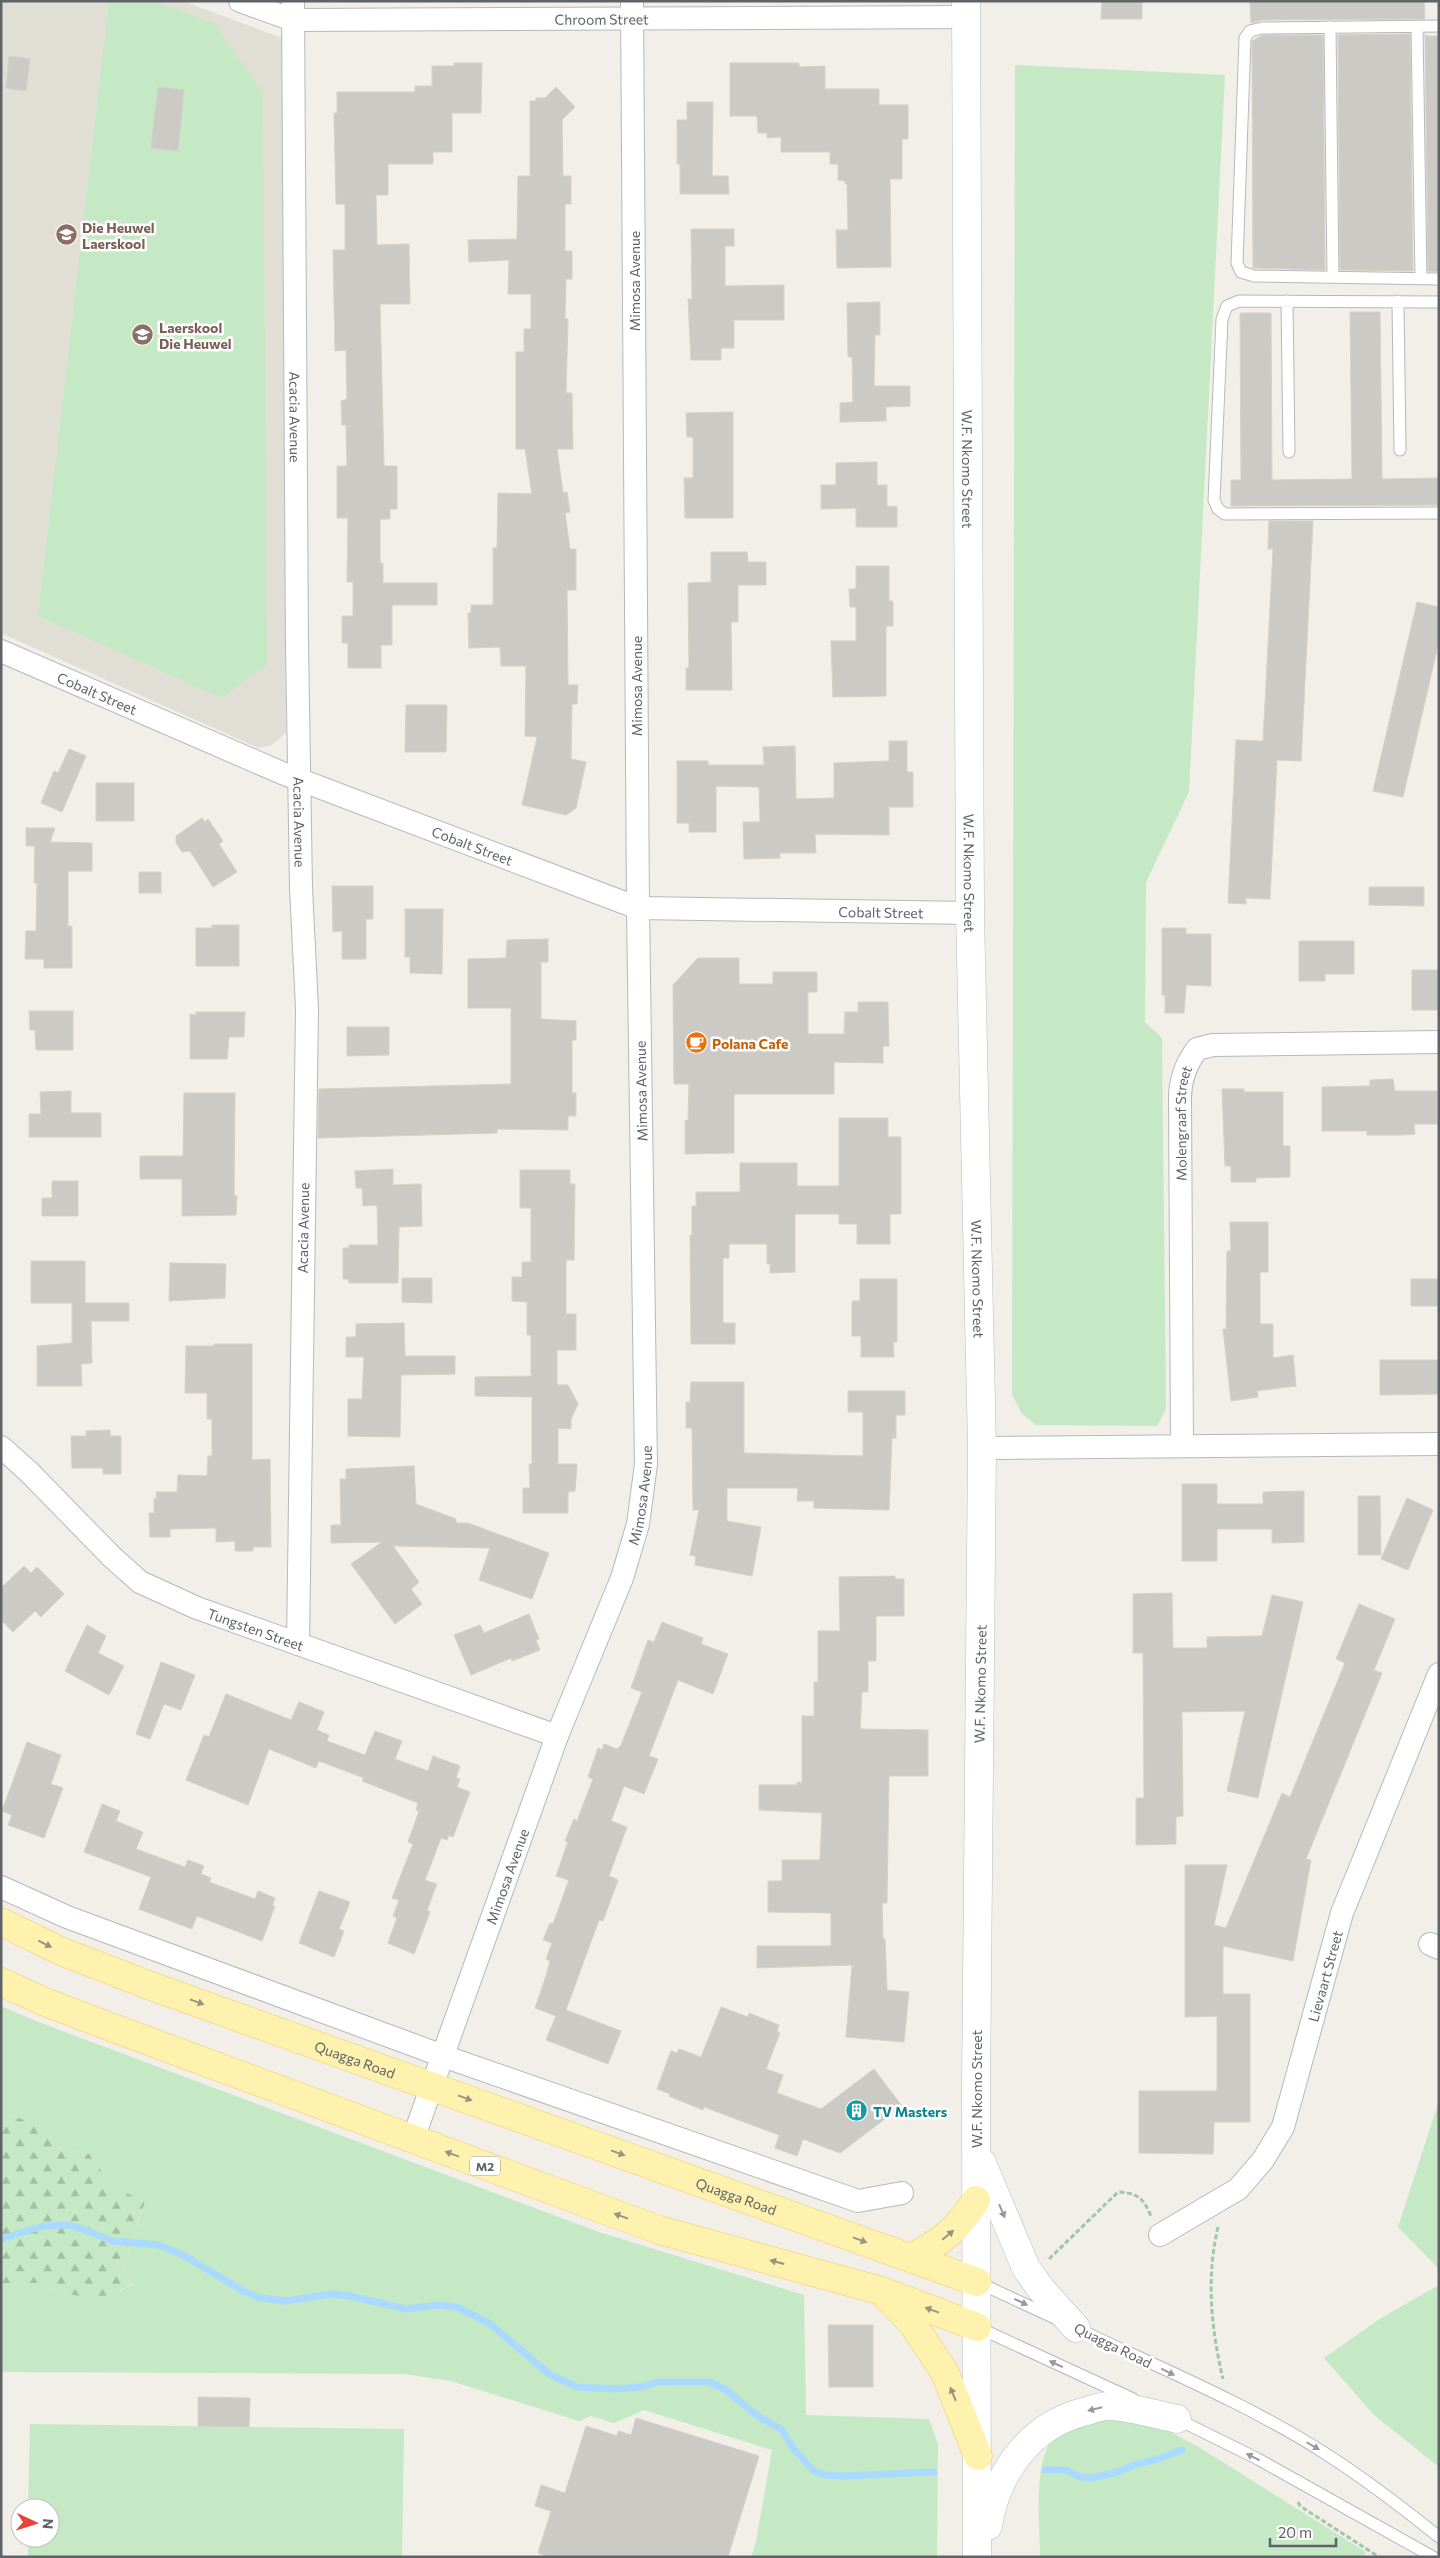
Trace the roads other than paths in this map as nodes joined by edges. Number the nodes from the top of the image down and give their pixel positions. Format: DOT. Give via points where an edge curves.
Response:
graph roads {
  1 [pos="240,1"];
  2 [pos="632,9"];
  3 [pos="966,9"];
  4 [pos="293,11"];
  5 [pos="1439,26"];
  6 [pos="1330,27"];
  7 [pos="1417,27"];
  8 [pos="1333,277"];
  9 [pos="1421,279"];
  10 [pos="1439,279"];
  11 [pos="1288,301"];
  12 [pos="1398,302"];
  13 [pos="1439,302"];
  14 [pos="1400,450"];
  15 [pos="1289,452"];
  16 [pos="1439,512"];
  17 [pos="1,651"];
  18 [pos="299,780"];
  19 [pos="638,908"];
  20 [pos="970,913"];
  21 [pos="1439,1042"];
  22 [pos="1182,1444"];
  23 [pos="1439,1444"];
  24 [pos="1,1447"];
  25 [pos="982,1448"];
  26 [pos="298,1644"];
  27 [pos="1439,1674"];
  28 [pos="556,1736"];
  29 [pos="1,1887"];
  30 [pos="1,1922"];
  31 [pos="1,1982"];
  32 [pos="443,2056"];
  33 [pos="431,2086"];
  34 [pos="413,2139"];
  35 [pos="976,2150"];
  36 [pos="902,2193"];
  37 [pos="976,2200"];
  38 [pos="1160,2235"];
  39 [pos="910,2258"];
  40 [pos="977,2282"];
  41 [pos="882,2291"];
  42 [pos="977,2327"];
  43 [pos="1076,2328"];
  44 [pos="1177,2419"];
  45 [pos="978,2456"];
  46 [pos="1439,2537"];
  47 [pos="977,2557"];
  48 [pos="984,2557"];
  49 [pos="1433,2557"];
  1 -- 4 [label="street, Chroom Street"];
  2 -- 3 [label="street, Chroom Street"];
  2 -- 4 [label="street, Chroom Street"];
  2 -- 19 [label="street, Mimosa Avenue"];
  3 -- 20 [label="main road, W.F. Nkomo Street"];
  4 -- 18 [label="street, Acacia Avenue"];
  5 -- 7 [label="lane"];
  6 -- 7 [label="lane"];
  6 -- 8 [label="lane"];
  6 -- 8 [label="lane" via="1262,28 1250,31 1244,38 1237,263 1242,272 1254,276"];
  7 -- 9 [label="lane"];
  8 -- 9 [label="lane"];
  9 -- 10 [label="lane"];
  11 -- 12 [label="lane"];
  11 -- 15 [label="lane"];
  11 -- 16 [label="lane" via="1240,301 1227,306 1222,319 1214,500 1218,509 1225,514"];
  12 -- 13 [label="lane"];
  12 -- 14 [label="lane"];
  17 -- 18 [label="street, Cobalt Street"];
  18 -- 19 [label="street, Cobalt Street"];
  18 -- 26 [label="street, Acacia Avenue" via="307,1009"];
  19 -- 20 [label="street, Cobalt Street"];
  19 -- 28 [label="street, Mimosa Avenue" via="646,1464 638,1524 622,1578"];
  20 -- 25 [label="main road, W.F. Nkomo Street"];
  21 -- 22 [label="street, Molengraaf Street" via="1212,1045 1197,1049 1189,1060 1183,1074 1180,1098"];
  22 -- 23 [label="street"];
  22 -- 25 [label="street"];
  24 -- 26 [label="street, Tungsten Street" via="140,1582 197,1608"];
  25 -- 35 [label="main road, W.F. Nkomo Street"];
  26 -- 28 [label="street, Tungsten Street"];
  27 -- 38 [label="street, Lievaart Street" via="1342,1913 1283,2127 1263,2160 1238,2189"];
  28 -- 32 [label="street, Mimosa Avenue"];
  29 -- 32 [label="street" via="67,1917"];
  30 -- 33 [label="main road, Quagga Road, one-way" via="98,1966"];
  31 -- 34 [label="main road, M2" via="71,2012"];
  32 -- 33 [label="street, Mimosa Avenue"];
  32 -- 36 [label="street" via="858,2201"];
  33 -- 34 [label="street, Mimosa Avenue"];
  33 -- 39 [label="main road, Quagga Road, one-way"];
  41 -- 34 [label="main road, M2, one-way" via="659,2230"];
  35 -- 37 [label="main road, W.F. Nkomo Street"];
  35 -- 43 [label="main road, one-way" via="1032,2276"];
  39 -- 37 [label="main road, one-way" via="946,2238 961,2224"];
  37 -- 40 [label="main road, W.F. Nkomo Street"];
  39 -- 40 [label="main road, Quagga Road"];
  40 -- 42 [label="main road, W.F. Nkomo Street"];
  40 -- 43 [label="lane, Quagga Road, one-way"];
  42 -- 41 [label="main road, M2, one-way"];
  45 -- 41 [label="main road, one-way" via="944,2372 912,2323"];
  44 -- 42 [label="lane, M2, one-way"];
  42 -- 45 [label="main road, W.F. Nkomo Street"];
  43 -- 46 [label="lane, Quagga Road, one-way" via="1277,2425 1327,2454"];
  44 -- 48 [label="main road, one-way" via="1107,2406 1054,2423 1013,2459 1000,2482 991,2508"];
  49 -- 44 [label="lane, M2, one-way"];
  45 -- 47 [label="main road, W.F. Nkomo Street"];
}
